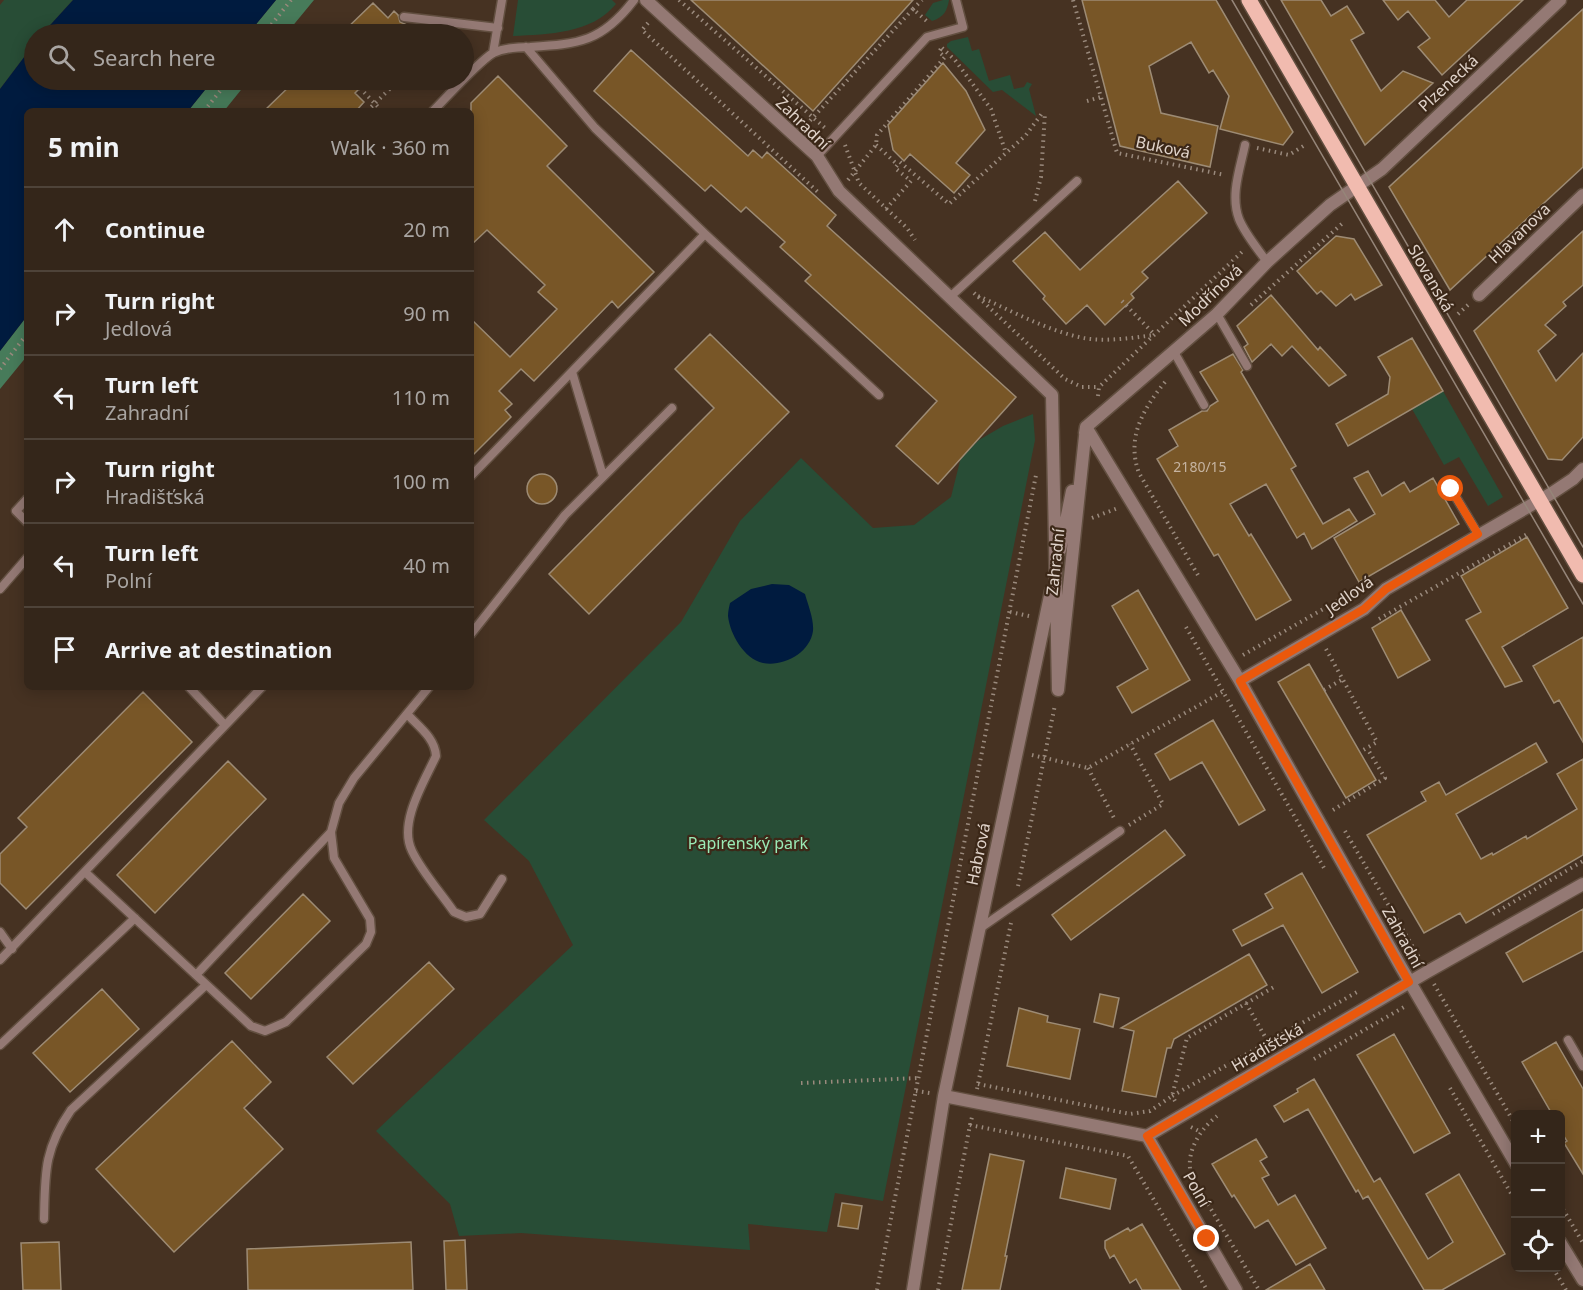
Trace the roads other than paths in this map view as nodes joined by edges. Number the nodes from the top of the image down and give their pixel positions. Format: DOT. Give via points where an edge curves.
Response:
graph roads {
  1 [pos="502,0"];
  2 [pos="633,0"];
  3 [pos="646,0"];
  4 [pos="956,0"];
  5 [pos="1249,0"];
  6 [pos="1560,0"];
  7 [pos="404,17"];
  8 [pos="464,24"];
  9 [pos="474,25"];
  10 [pos="498,28"];
  11 [pos="526,47"];
  12 [pos="494,53"];
  13 [pos="474,72"];
  14 [pos="455,90"];
  15 [pos="436,108"];
  16 [pos="1245,145"];
  17 [pos="818,156"];
  18 [pos="1077,181"];
  19 [pos="1357,186"];
  20 [pos="1583,195"];
  21 [pos="705,234"];
  22 [pos="1267,262"];
  23 [pos="1479,295"];
  24 [pos="950,297"];
  25 [pos="1217,314"];
  26 [pos="1174,352"];
  27 [pos="1246,366"];
  28 [pos="572,372"];
  29 [pos="879,395"];
  30 [pos="1204,405"];
  31 [pos="672,408"];
  32 [pos="1086,427"];
  33 [pos="1583,469"];
  34 [pos="474,473"];
  35 [pos="603,476"];
  36 [pos="1451,489"];
  37 [pos="1539,499"];
  38 [pos="24,502"];
  39 [pos="24,519"];
  40 [pos="1478,534"];
  41 [pos="24,561"];
  42 [pos="1583,575"];
  43 [pos="0,589"];
  44 [pos="474,630"];
  45 [pos="1240,681"];
  46 [pos="192,690"];
  47 [pos="259,690"];
  48 [pos="427,690"];
  49 [pos="407,714"];
  50 [pos="225,725"];
  51 [pos="1120,831"];
  52 [pos="331,832"];
  53 [pos="85,872"];
  54 [pos="502,879"];
  55 [pos="1583,884"];
  56 [pos="135,918"];
  57 [pos="979,929"];
  58 [pos="0,932"];
  59 [pos="12,949"];
  60 [pos="0,960"];
  61 [pos="196,975"];
  62 [pos="1409,982"];
  63 [pos="206,984"];
  64 [pos="1568,1040"];
  65 [pos="0,1045"];
  66 [pos="1583,1066"];
  67 [pos="944,1096"];
  68 [pos="1147,1136"];
  69 [pos="1511,1157"];
  70 [pos="44,1219"];
  71 [pos="1565,1250"];
  72 [pos="1583,1280"];
  73 [pos="913,1290"];
  74 [pos="1236,1290"];
  1 -- 10 [label="lane"];
  2 -- 11 [label="lane" via="622,16 601,33 563,45"];
  3 -- 17 [label="street, Zahradní"];
  4 -- 17 [label="lane" via="963,27 927,37"];
  5 -- 19 [label="main road, Slovanská"];
  6 -- 19 [label="street, Plzenecká" via="1382,169"];
  7 -- 8 [label="lane"];
  9 -- 10 [label="lane"];
  10 -- 12 [label="lane"];
  11 -- 12 [label="lane"];
  11 -- 21 [label="lane" via="595,128"];
  12 -- 13 [label="lane"];
  14 -- 15 [label="lane"];
  16 -- 22 [label="lane" via="1236,204 1239,218"];
  17 -- 24 [label="street, Zahradní" via="839,191"];
  18 -- 24 [label="lane"];
  19 -- 22 [label="street, Modřínová"];
  19 -- 37 [label="main road, Slovanská"];
  20 -- 23 [label="street, Hlavanova"];
  21 -- 28 [label="lane"];
  21 -- 29 [label="lane"];
  22 -- 25 [label="street, Modřínová"];
  24 -- 32 [label="street, Zahradní" via="1052,395 1058,690"];
  25 -- 26 [label="street, Modřínová"];
  25 -- 27 [label="lane"];
  26 -- 30 [label="lane"];
  26 -- 32 [label="street, Modřínová"];
  28 -- 34 [label="lane"];
  28 -- 35 [label="lane"];
  31 -- 35 [label="lane"];
  32 -- 45 [label="street, Zahradní"];
  32 -- 57 [label="street, Habrová"];
  33 -- 37 [label="street, Jedlová"];
  35 -- 44 [label="lane" via="565,515"];
  36 -- 40 [label="lane"];
  37 -- 40 [label="street, Jedlová"];
  37 -- 42 [label="main road, Slovanská"];
  38 -- 39 [label="lane" via="16,511"];
  40 -- 45 [label="street, Jedlová" via="1386,589 1364,609"];
  41 -- 43 [label="lane"];
  45 -- 62 [label="street, Zahradní"];
  46 -- 50 [label="lane"];
  47 -- 50 [label="lane"];
  48 -- 49 [label="lane"];
  49 -- 52 [label="lane" via="354,778 339,803"];
  49 -- 54 [label="lane" via="436,748 436,756 412,807 408,825 411,850 454,912 466,917 480,914"];
  50 -- 53 [label="lane"];
  51 -- 57 [label="lane"];
  52 -- 61 [label="lane"];
  52 -- 63 [label="lane" via="334,858 370,919 371,932 366,944 286,1022 265,1031 251,1026"];
  53 -- 56 [label="lane"];
  53 -- 59 [label="lane"];
  55 -- 62 [label="street, Hradišťská"];
  56 -- 61 [label="lane"];
  56 -- 65 [label="lane"];
  57 -- 67 [label="street, Habrová"];
  58 -- 59 [label="lane"];
  59 -- 60 [label="lane"];
  61 -- 63 [label="lane"];
  62 -- 68 [label="street, Hradišťská"];
  62 -- 69 [label="street, Zahradní"];
  63 -- 70 [label="lane" via="71,1110 50,1150"];
  64 -- 66 [label="lane"];
  67 -- 68 [label="street"];
  67 -- 73 [label="street, Habrová"];
  68 -- 74 [label="street, Polní"];
  71 -- 72 [label="street"];
}
